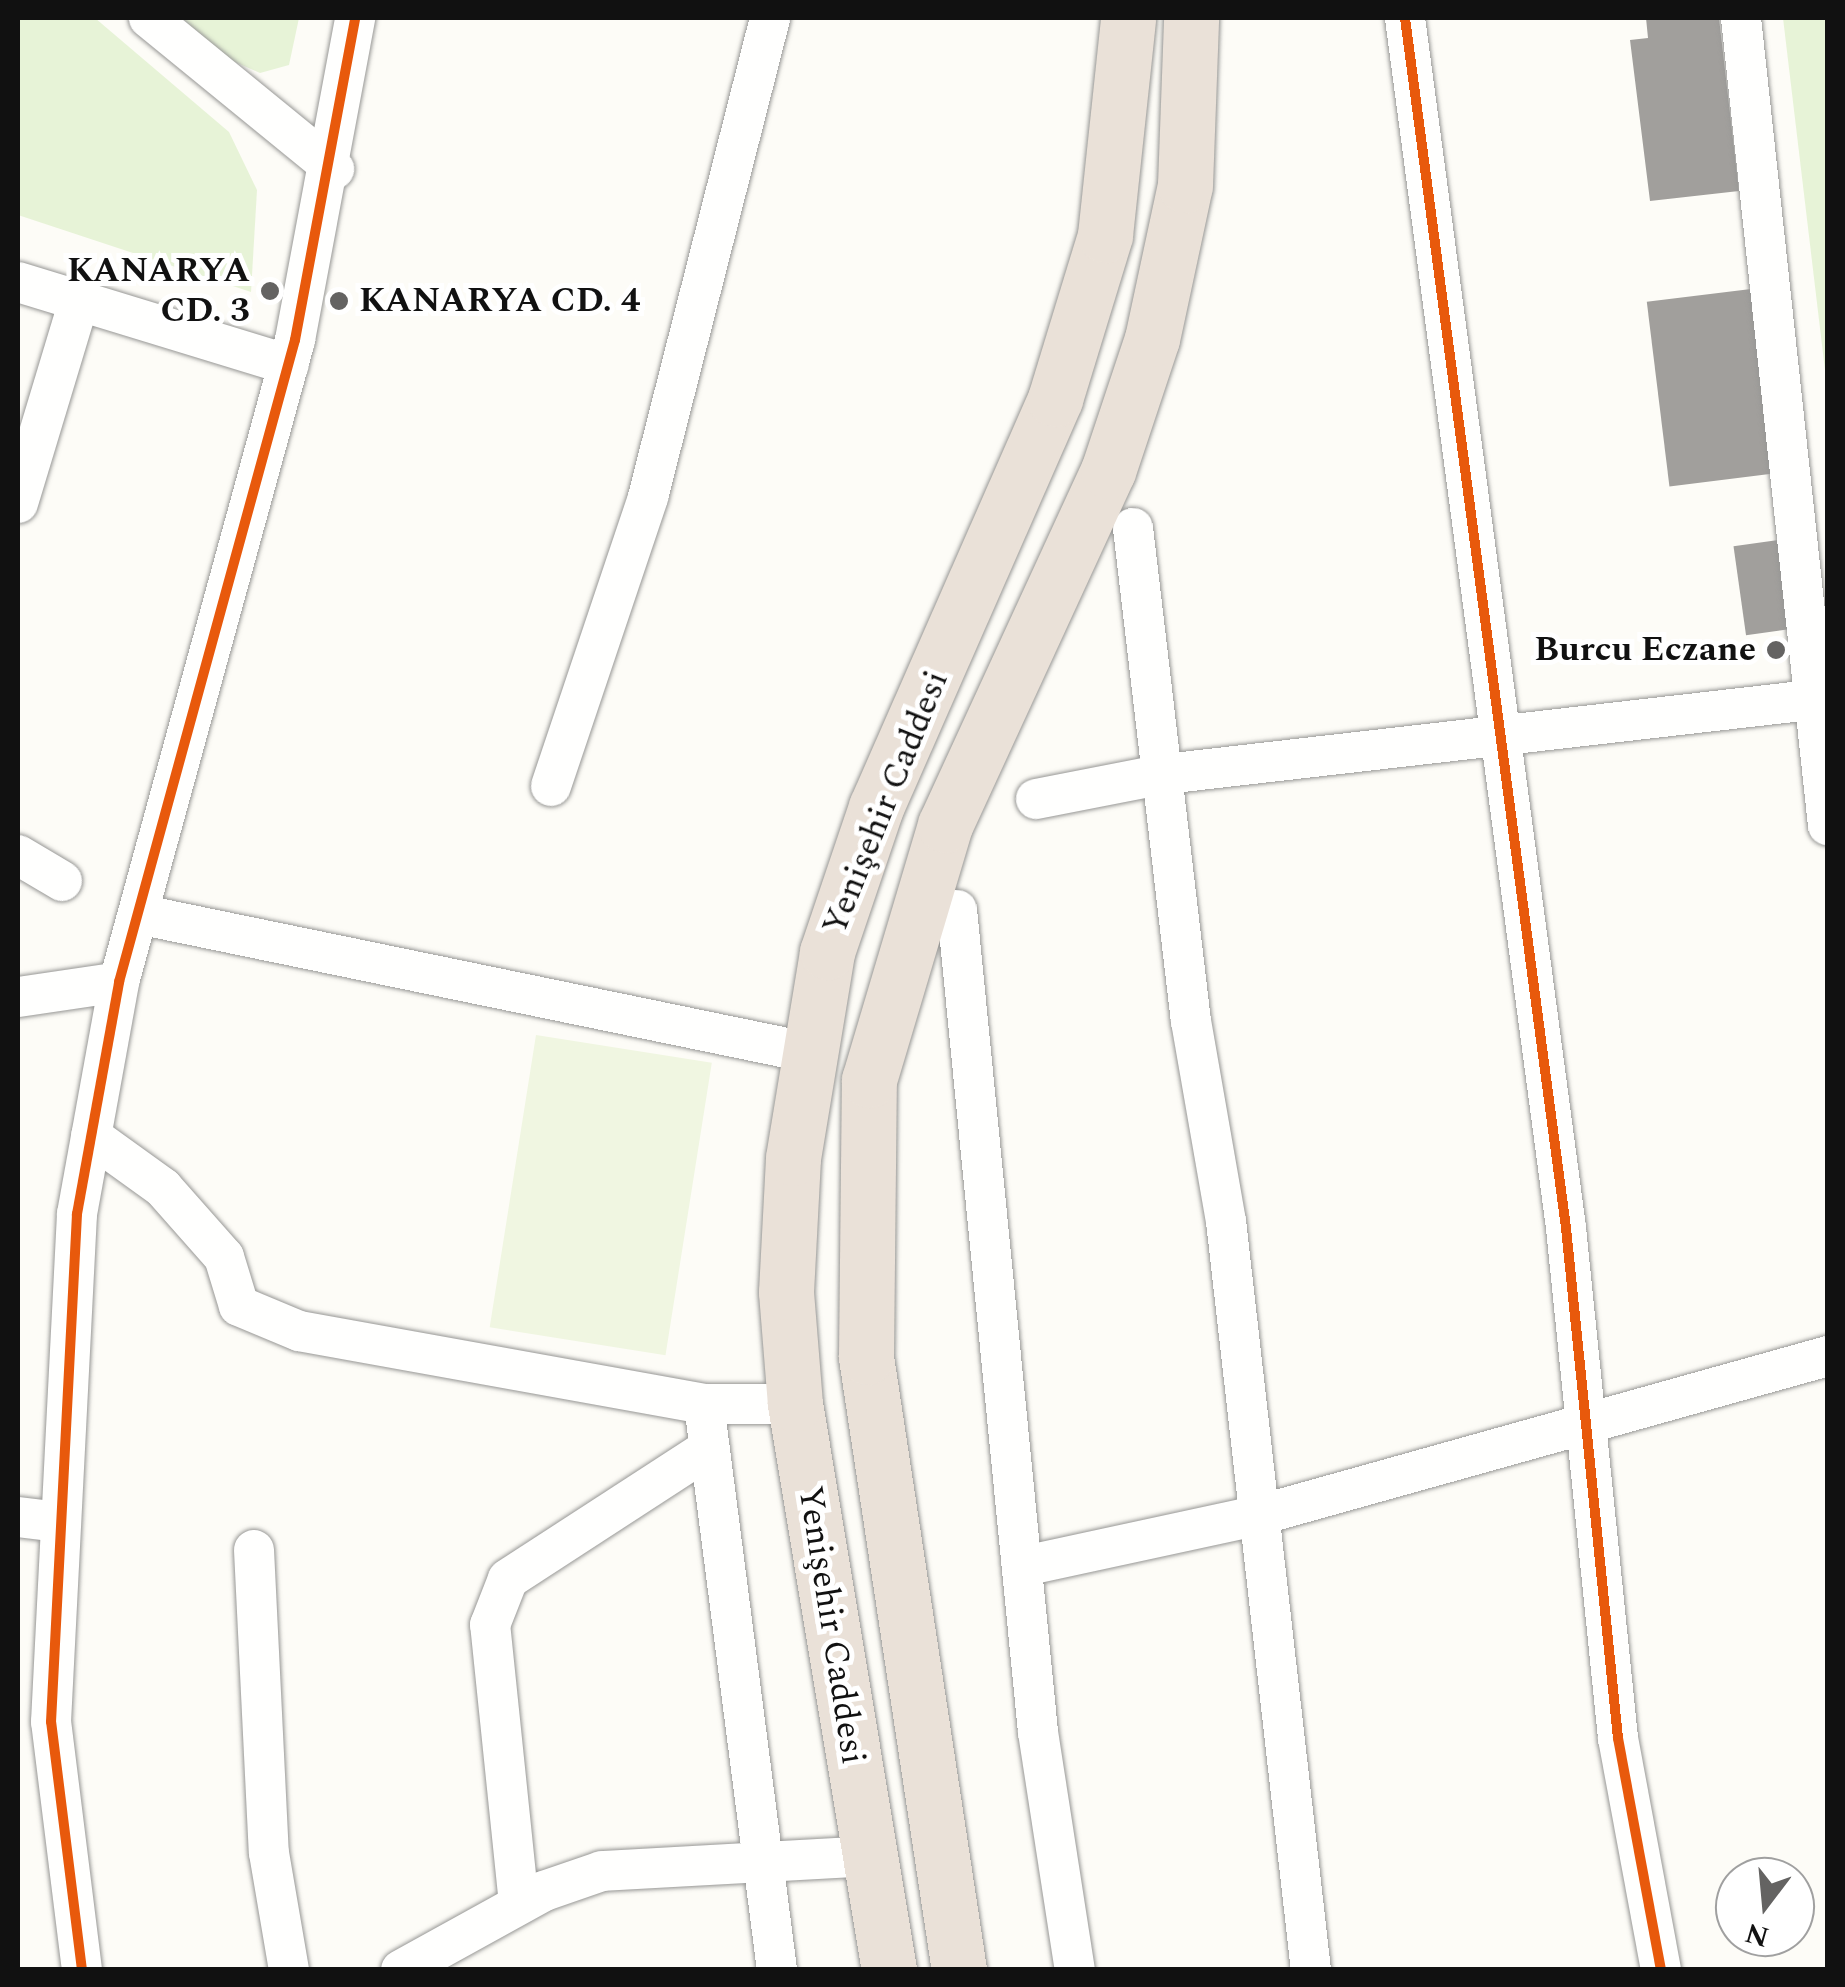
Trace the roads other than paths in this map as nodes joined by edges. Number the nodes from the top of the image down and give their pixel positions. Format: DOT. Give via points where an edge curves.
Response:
graph roads {
  1 [pos="148,18"];
  2 [pos="355,18"];
  3 [pos="770,18"];
  4 [pos="1128,18"];
  5 [pos="1190,18"];
  6 [pos="1404,18"];
  7 [pos="1741,18"];
  8 [pos="334,169"];
  9 [pos="18,282"];
  10 [pos="79,301"];
  11 [pos="289,366"];
  12 [pos="18,504"];
  13 [pos="1133,528"];
  14 [pos="1820,699"];
  15 [pos="1496,740"];
  16 [pos="1165,774"];
  17 [pos="552,786"];
  18 [pos="1036,799"];
  19 [pos="1828,826"];
  20 [pos="18,856"];
  21 [pos="62,881"];
  22 [pos="957,910"];
  23 [pos="138,914"];
  24 [pos="119,982"];
  25 [pos="18,997"];
  26 [pos="806,1052"];
  27 [pos="91,1136"];
  28 [pos="1828,1356"];
  29 [pos="704,1404"];
  30 [pos="796,1404"];
  31 [pos="1584,1430"];
  32 [pos="707,1450"];
  33 [pos="1256,1516"];
  34 [pos="18,1517"];
  35 [pos="59,1522"];
  36 [pos="254,1550"];
  37 [pos="1024,1566"];
  38 [pos="870,1856"];
  39 [pos="760,1863"];
  40 [pos="519,1904"];
  41 [pos="82,1970"];
  42 [pos="289,1970"];
  43 [pos="401,1970"];
  44 [pos="777,1970"];
  45 [pos="890,1970"];
  46 [pos="959,1970"];
  47 [pos="1075,1970"];
  48 [pos="1311,1970"];
  49 [pos="1661,1970"];
  1 -- 8 [label="street"];
  2 -- 8 [label="street"];
  3 -- 17 [label="street" via="648,498"];
  4 -- 26 [label="highway, Yenişehir Caddesi" via="1105,235 1055,399 876,807 827,952"];
  5 -- 46 [label="highway, Yenişehir Caddesi" via="1185,184 1152,338 1108,471 945,825 869,1080 866,1358"];
  6 -- 15 [label="street"];
  7 -- 14 [label="street"];
  8 -- 11 [label="street"];
  9 -- 10 [label="street"];
  10 -- 11 [label="street"];
  10 -- 12 [label="street"];
  11 -- 23 [label="street"];
  13 -- 16 [label="street"];
  14 -- 15 [label="street"];
  14 -- 19 [label="street"];
  15 -- 16 [label="street"];
  15 -- 31 [label="street" via="1566,1228"];
  16 -- 18 [label="street"];
  16 -- 33 [label="street"];
  20 -- 21 [label="street"];
  22 -- 37 [label="street"];
  23 -- 24 [label="street"];
  23 -- 26 [label="street"];
  24 -- 25 [label="street"];
  24 -- 27 [label="street"];
  26 -- 30 [label="highway, Yenişehir Caddesi" via="786,1292"];
  27 -- 29 [label="street" via="163,1188 224,1257 239,1306 299,1331"];
  27 -- 35 [label="street" via="77,1214"];
  28 -- 31 [label="street"];
  29 -- 30 [label="street"];
  29 -- 32 [label="street"];
  30 -- 38 [label="highway, Yenişehir Caddesi"];
  31 -- 33 [label="street"];
  31 -- 49 [label="street" via="1618,1738"];
  32 -- 39 [label="street"];
  32 -- 40 [label="street" via="508,1579 490,1626"];
  33 -- 37 [label="street"];
  33 -- 48 [label="street"];
  34 -- 35 [label="street"];
  35 -- 41 [label="street" via="51,1722"];
  36 -- 42 [label="street" via="269,1853"];
  37 -- 47 [label="street"];
  38 -- 39 [label="street"];
  38 -- 45 [label="highway, Yenişehir Caddesi"];
  39 -- 40 [label="street" via="602,1871"];
  39 -- 44 [label="street"];
  40 -- 43 [label="street"];
}
